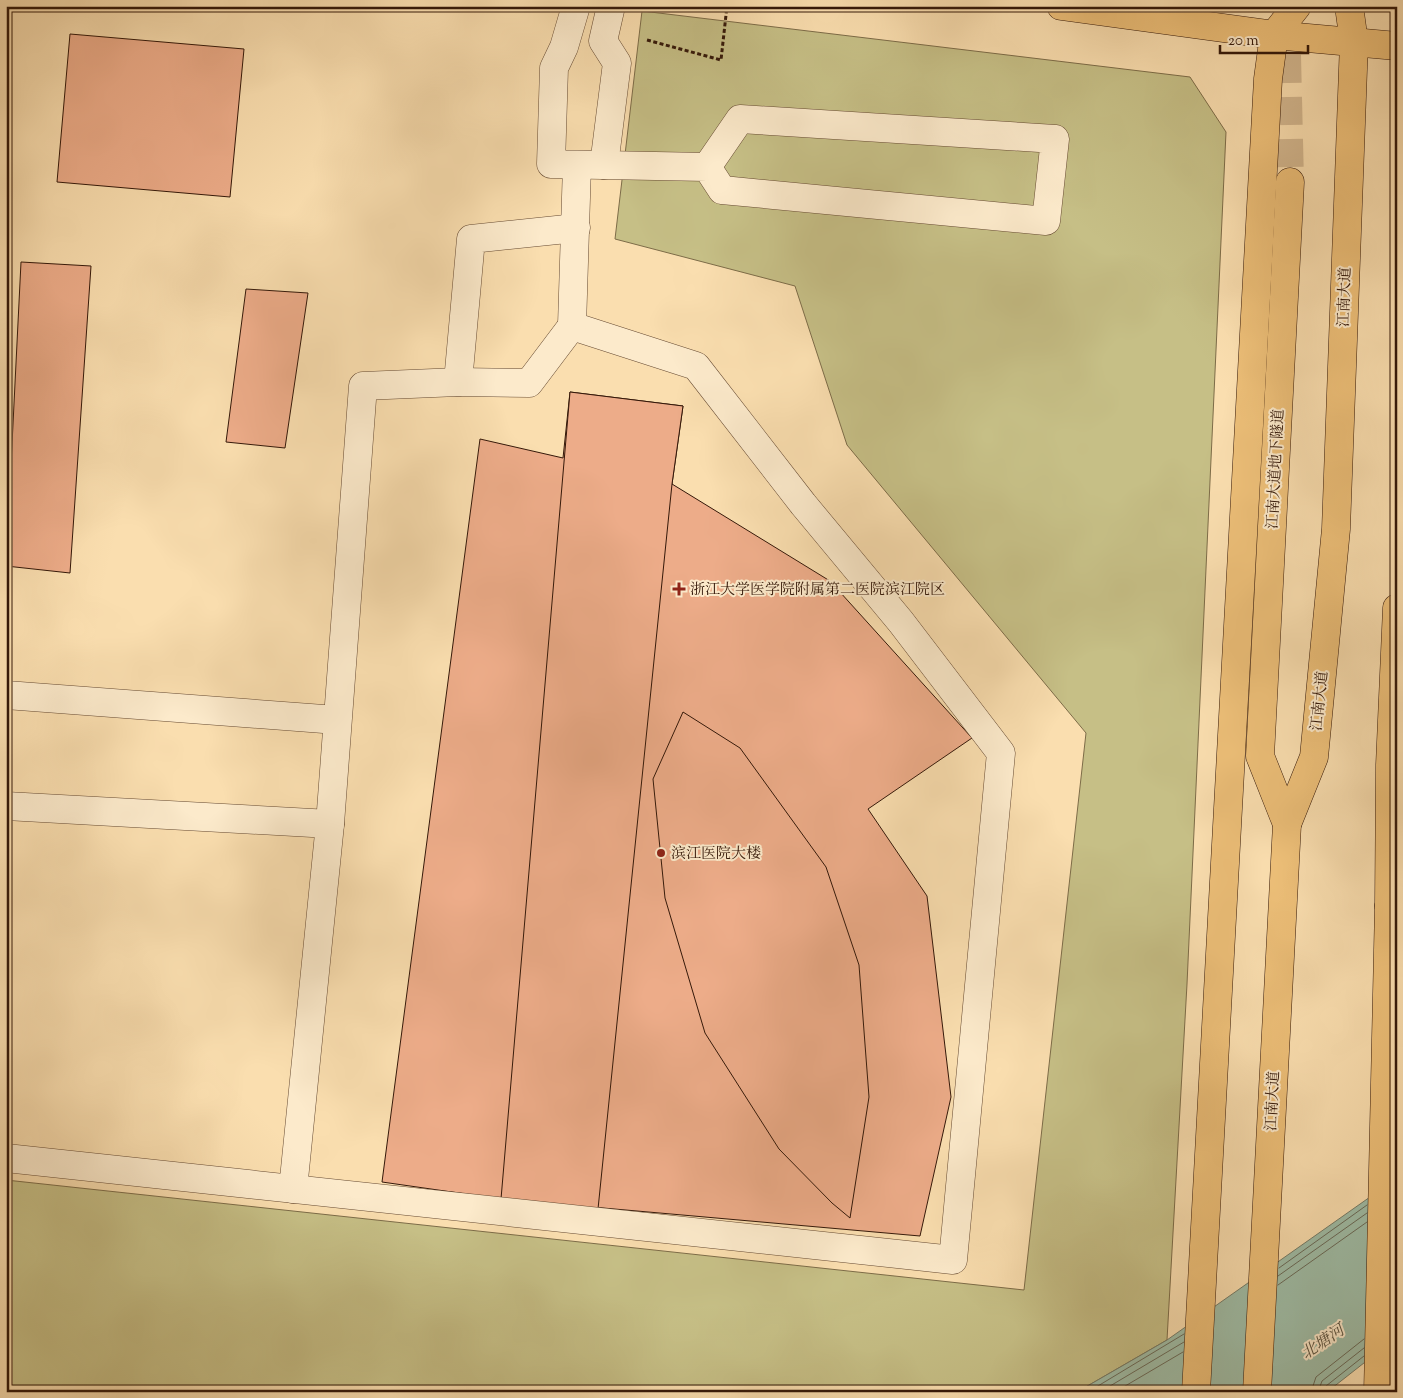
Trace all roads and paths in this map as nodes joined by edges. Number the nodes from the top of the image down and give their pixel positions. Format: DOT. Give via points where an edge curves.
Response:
graph roads {
  1 [pos="576,6"];
  2 [pos="611,6"];
  3 [pos="727,6"];
  4 [pos="1061,6"];
  5 [pos="1297,6"];
  6 [pos="1349,6"];
  7 [pos="1274,35"];
  8 [pos="647,40"];
  9 [pos="1354,42"];
  10 [pos="1397,46"];
  11 [pos="590,165"];
  12 [pos="708,167"];
  13 [pos="1290,182"];
  14 [pos="576,228"];
  15 [pos="572,326"];
  16 [pos="458,382"];
  17 [pos="1397,608"];
  18 [pos="6,695"];
  19 [pos="337,720"];
  20 [pos="6,806"];
  21 [pos="330,824"];
  22 [pos="1287,824"];
  23 [pos="1393,894"];
  24 [pos="6,1158"];
  25 [pos="293,1189"];
  26 [pos="1196,1392"];
  27 [pos="1257,1392"];
  28 [pos="1378,1392"];
  1 -- 11 [label="lane" via="564,48 554,68 550,164"];
  2 -- 11 [label="lane" via="603,41 617,63"];
  3 -- 8 [label="path" via="721,60"];
  4 -- 7 [label="main road"];
  5 -- 7 [label="main road"];
  6 -- 9 [label="main road, 江南大道"];
  7 -- 9 [label="main road"];
  7 -- 26 [label="main road" via="1268,79"];
  9 -- 10 [label="main road"];
  9 -- 22 [label="main road, 江南大道" via="1336,528 1314,757"];
  11 -- 12 [label="lane"];
  11 -- 14 [label="lane"];
  12 -- 12 [label="lane" via="722,190 1046,222 1055,139 740,119"];
  13 -- 22 [label="main road, 江南大道地下隧道" via="1260,756"];
  14 -- 15 [label="lane"];
  14 -- 16 [label="lane" via="471,239"];
  15 -- 16 [label="lane" via="530,383"];
  15 -- 25 [label="lane" via="696,366 803,504 901,622 1001,753 953,1260"];
  16 -- 19 [label="lane" via="363,386"];
  17 -- 23 [label="main road" via="1390,765"];
  18 -- 19 [label="lane"];
  19 -- 21 [label="lane"];
  20 -- 21 [label="lane"];
  21 -- 25 [label="lane"];
  22 -- 27 [label="main road, 江南大道"];
  23 -- 28 [label="main road" via="1387,983"];
  24 -- 25 [label="lane"];
}
